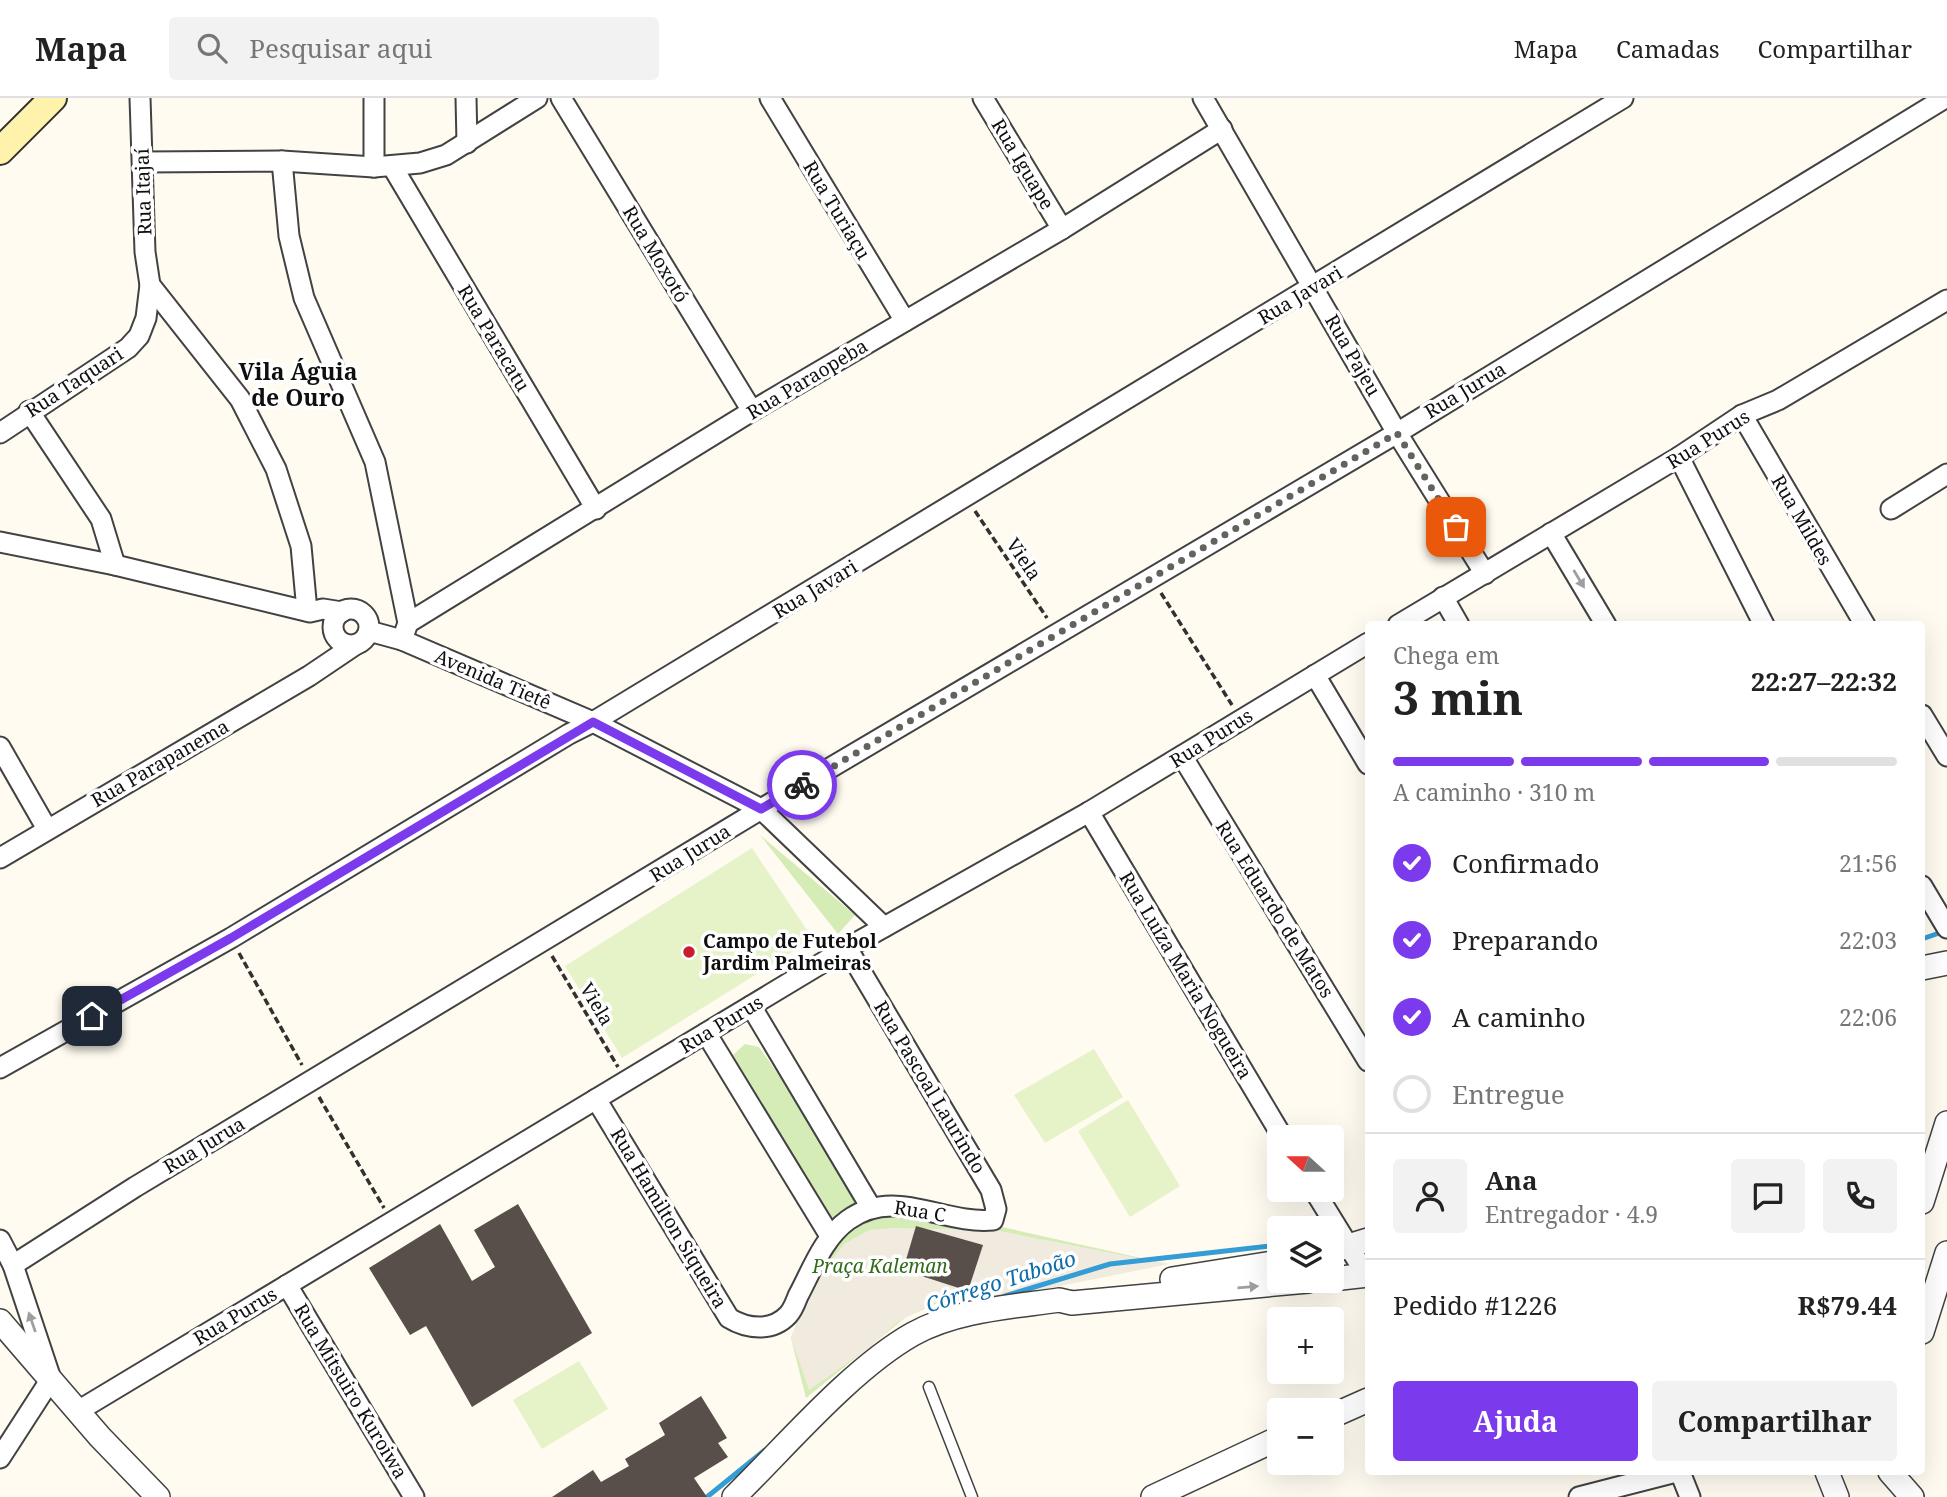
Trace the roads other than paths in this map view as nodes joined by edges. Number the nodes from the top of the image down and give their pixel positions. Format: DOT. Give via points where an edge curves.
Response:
graph roads {
  1 [pos="53,98"];
  2 [pos="140,98"];
  3 [pos="374,98"];
  4 [pos="466,98"];
  5 [pos="537,98"];
  6 [pos="561,98"];
  7 [pos="770,98"];
  8 [pos="984,98"];
  9 [pos="1203,98"];
  10 [pos="1623,98"];
  11 [pos="1945,98"];
  12 [pos="1222,129"];
  13 [pos="467,143"];
  14 [pos="0,151"];
  15 [pos="282,161"];
  16 [pos="143,162"];
  17 [pos="383,166"];
  18 [pos="1062,229"];
  19 [pos="150,285"];
  20 [pos="1314,287"];
  21 [pos="1947,300"];
  22 [pos="905,321"];
  23 [pos="29,411"];
  24 [pos="752,411"];
  25 [pos="1742,415"];
  26 [pos="0,433"];
  27 [pos="1397,433"];
  28 [pos="1679,457"];
  29 [pos="1947,474"];
  30 [pos="596,509"];
  31 [pos="1891,509"];
  32 [pos="1551,533"];
  33 [pos="0,542"];
  34 [pos="115,565"];
  35 [pos="1485,574"];
  36 [pos="1443,597"];
  37 [pos="308,611"];
  38 [pos="342,612"];
  39 [pos="1404,621"];
  40 [pos="1457,621"];
  41 [pos="1604,621"];
  42 [pos="1762,621"];
  43 [pos="1863,621"];
  44 [pos="334,632"];
  45 [pos="405,632"];
  46 [pos="362,638"];
  47 [pos="1365,645"];
  48 [pos="320,669"];
  49 [pos="1315,675"];
  50 [pos="1925,721"];
  51 [pos="593,722"];
  52 [pos="0,747"];
  53 [pos="1182,756"];
  54 [pos="1947,757"];
  55 [pos="1365,759"];
  56 [pos="761,809"];
  57 [pos="1089,812"];
  58 [pos="47,829"];
  59 [pos="0,858"];
  60 [pos="1925,891"];
  61 [pos="884,927"];
  62 [pos="1947,928"];
  63 [pos="847,948"];
  64 [pos="751,1006"];
  65 [pos="706,1033"];
  66 [pos="1365,1056"];
  67 [pos="0,1068"];
  68 [pos="596,1099"];
  69 [pos="1947,1123"];
  70 [pos="1275,1125"];
  71 [pos="991,1190"];
  72 [pos="1925,1193"];
  73 [pos="1322,1202"];
  74 [pos="870,1206"];
  75 [pos="830,1236"];
  76 [pos="0,1242"];
  77 [pos="1350,1246"];
  78 [pos="1947,1253"];
  79 [pos="1267,1264"];
  80 [pos="13,1265"];
  81 [pos="1365,1270"];
  82 [pos="1365,1275"];
  83 [pos="1344,1278"];
  84 [pos="287,1285"];
  85 [pos="1267,1285"];
  86 [pos="1059,1300"];
  87 [pos="788,1315"];
  88 [pos="0,1321"];
  89 [pos="1925,1323"];
  90 [pos="51,1379"];
  91 [pos="929,1387"];
  92 [pos="1365,1401"];
  93 [pos="1344,1411"];
  94 [pos="78,1412"];
  95 [pos="1267,1444"];
  96 [pos="0,1458"];
  97 [pos="1666,1475"];
  98 [pos="1679,1475"];
  99 [pos="1828,1475"];
  100 [pos="1841,1475"];
  101 [pos="1893,1475"];
  102 [pos="158,1497"];
  103 [pos="414,1497"];
  104 [pos="734,1497"];
  105 [pos="972,1497"];
  106 [pos="1153,1497"];
  107 [pos="1579,1497"];
  108 [pos="1690,1497"];
  109 [pos="1838,1497"];
  110 [pos="1912,1497"];
  1 -- 14 [label="main road"];
  2 -- 16 [label="street, Rua Itajaí"];
  3 -- 17 [label="street"];
  4 -- 13 [label="street"];
  5 -- 13 [label="street"];
  6 -- 24 [label="street, Rua Moxotó"];
  7 -- 22 [label="street, Rua Turiaçu"];
  8 -- 18 [label="street, Rua Iguape"];
  9 -- 12 [label="street, Rua Pajeu"];
  10 -- 20 [label="street, Rua Javari"];
  11 -- 27 [label="street, Rua Jurua"];
  12 -- 18 [label="street, Rua Paraopeba"];
  12 -- 20 [label="street, Rua Pajeu"];
  13 -- 17 [label="street" via="420,163"];
  15 -- 16 [label="street"];
  15 -- 17 [label="street"];
  15 -- 45 [label="street" via="289,236 304,298 375,461"];
  16 -- 19 [label="street, Rua Itajaí"];
  17 -- 30 [label="street, Rua Paracatu"];
  18 -- 22 [label="street, Rua Paraopeba"];
  19 -- 23 [label="street, Rua Taquari" via="146,318 128,348"];
  19 -- 37 [label="street" via="240,399 276,470 302,546"];
  20 -- 27 [label="street, Rua Pajeu"];
  20 -- 51 [label="street, Rua Javari"];
  21 -- 25 [label="street, Rua Purus" via="1777,400"];
  22 -- 24 [label="street, Rua Paraopeba"];
  23 -- 26 [label="street, Rua Taquari"];
  23 -- 34 [label="street" via="101,519"];
  24 -- 30 [label="street, Rua Paraopeba"];
  25 -- 28 [label="street, Rua Purus"];
  25 -- 43 [label="street, Rua Mildes"];
  27 -- 35 [label="street, Rua Pajeu"];
  27 -- 56 [label="street, Rua Jurua"];
  28 -- 32 [label="street, Rua Purus"];
  28 -- 42 [label="street"];
  29 -- 31 [label="street"];
  30 -- 45 [label="street, Rua Paraopeba"];
  32 -- 35 [label="street, Rua Purus"];
  32 -- 41 [label="street, one-way"];
  33 -- 34 [label="street"];
  34 -- 37 [label="street"];
  35 -- 36 [label="street, Rua Purus"];
  36 -- 39 [label="street, Rua Purus"];
  36 -- 40 [label="street"];
  37 -- 38 [label="street"];
  37 -- 44 [label="street"];
  38 -- 44 [label="street" via="334,620"];
  38 -- 46 [label="street" via="359,611 367,620"];
  44 -- 46 [label="street" via="339,641"];
  44 -- 48 [label="street"];
  45 -- 46 [label="street, Avenida Tietê"];
  45 -- 51 [label="street, Avenida Tietê"];
  46 -- 48 [label="street, Rua Parapanema"];
  47 -- 49 [label="street, Rua Purus"];
  48 -- 58 [label="street, Rua Parapanema"];
  49 -- 53 [label="street, Rua Purus"];
  49 -- 55 [label="street"];
  50 -- 54 [label="street"];
  51 -- 56 [label="street, Avenida Tietê"];
  51 -- 67 [label="street, Rua Javari" via="231,938"];
  52 -- 58 [label="street"];
  53 -- 57 [label="street, Rua Purus"];
  53 -- 66 [label="street, Rua Eduardo de Matos"];
  56 -- 61 [label="street, Avenida Tietê"];
  56 -- 80 [label="street, Rua Jurua"];
  57 -- 61 [label="street, Rua Purus"];
  57 -- 70 [label="street, Rua Luíza Maria Nogueira"];
  58 -- 59 [label="street, Rua Parapanema"];
  60 -- 62 [label="street"];
  61 -- 63 [label="street, Rua Purus"];
  63 -- 64 [label="street, Rua Purus"];
  63 -- 71 [label="street, Rua Pascoal Laurindo"];
  64 -- 65 [label="street, Rua Purus"];
  64 -- 74 [label="street"];
  65 -- 68 [label="street, Rua Purus"];
  65 -- 75 [label="street"];
  68 -- 84 [label="street, Rua Purus"];
  68 -- 87 [label="street, Rua Hamilton Siqueira" via="729,1318 743,1327 766,1327"];
  69 -- 72 [label="street"];
  71 -- 74 [label="street, Rua C" via="996,1209 993,1220 974,1222 905,1206"];
  73 -- 77 [label="street"];
  74 -- 75 [label="street, Rua C"];
  75 -- 87 [label="street, Rua C"];
  76 -- 80 [label="street"];
  77 -- 81 [label="street"];
  78 -- 89 [label="street"];
  79 -- 86 [label="street" via="1066,1293"];
  90 -- 80 [label="street, one-way"];
  82 -- 83 [label="street"];
  84 -- 94 [label="street, Rua Purus"];
  84 -- 103 [label="street, Rua Mitsuiro Kuroiwa"];
  86 -- 85 [label="street, one-way" via="1072,1303"];
  86 -- 104 [label="street" via="964,1315 914,1333 870,1363"];
  88 -- 90 [label="street"];
  90 -- 94 [label="street"];
  90 -- 96 [label="street"];
  91 -- 105 [label="lane"];
  92 -- 93 [label="street"];
  94 -- 102 [label="street"];
  95 -- 106 [label="street"];
  97 -- 107 [label="street"];
  98 -- 108 [label="street"];
  99 -- 109 [label="street"];
  100 -- 109 [label="street"];
  101 -- 110 [label="street"];
}
